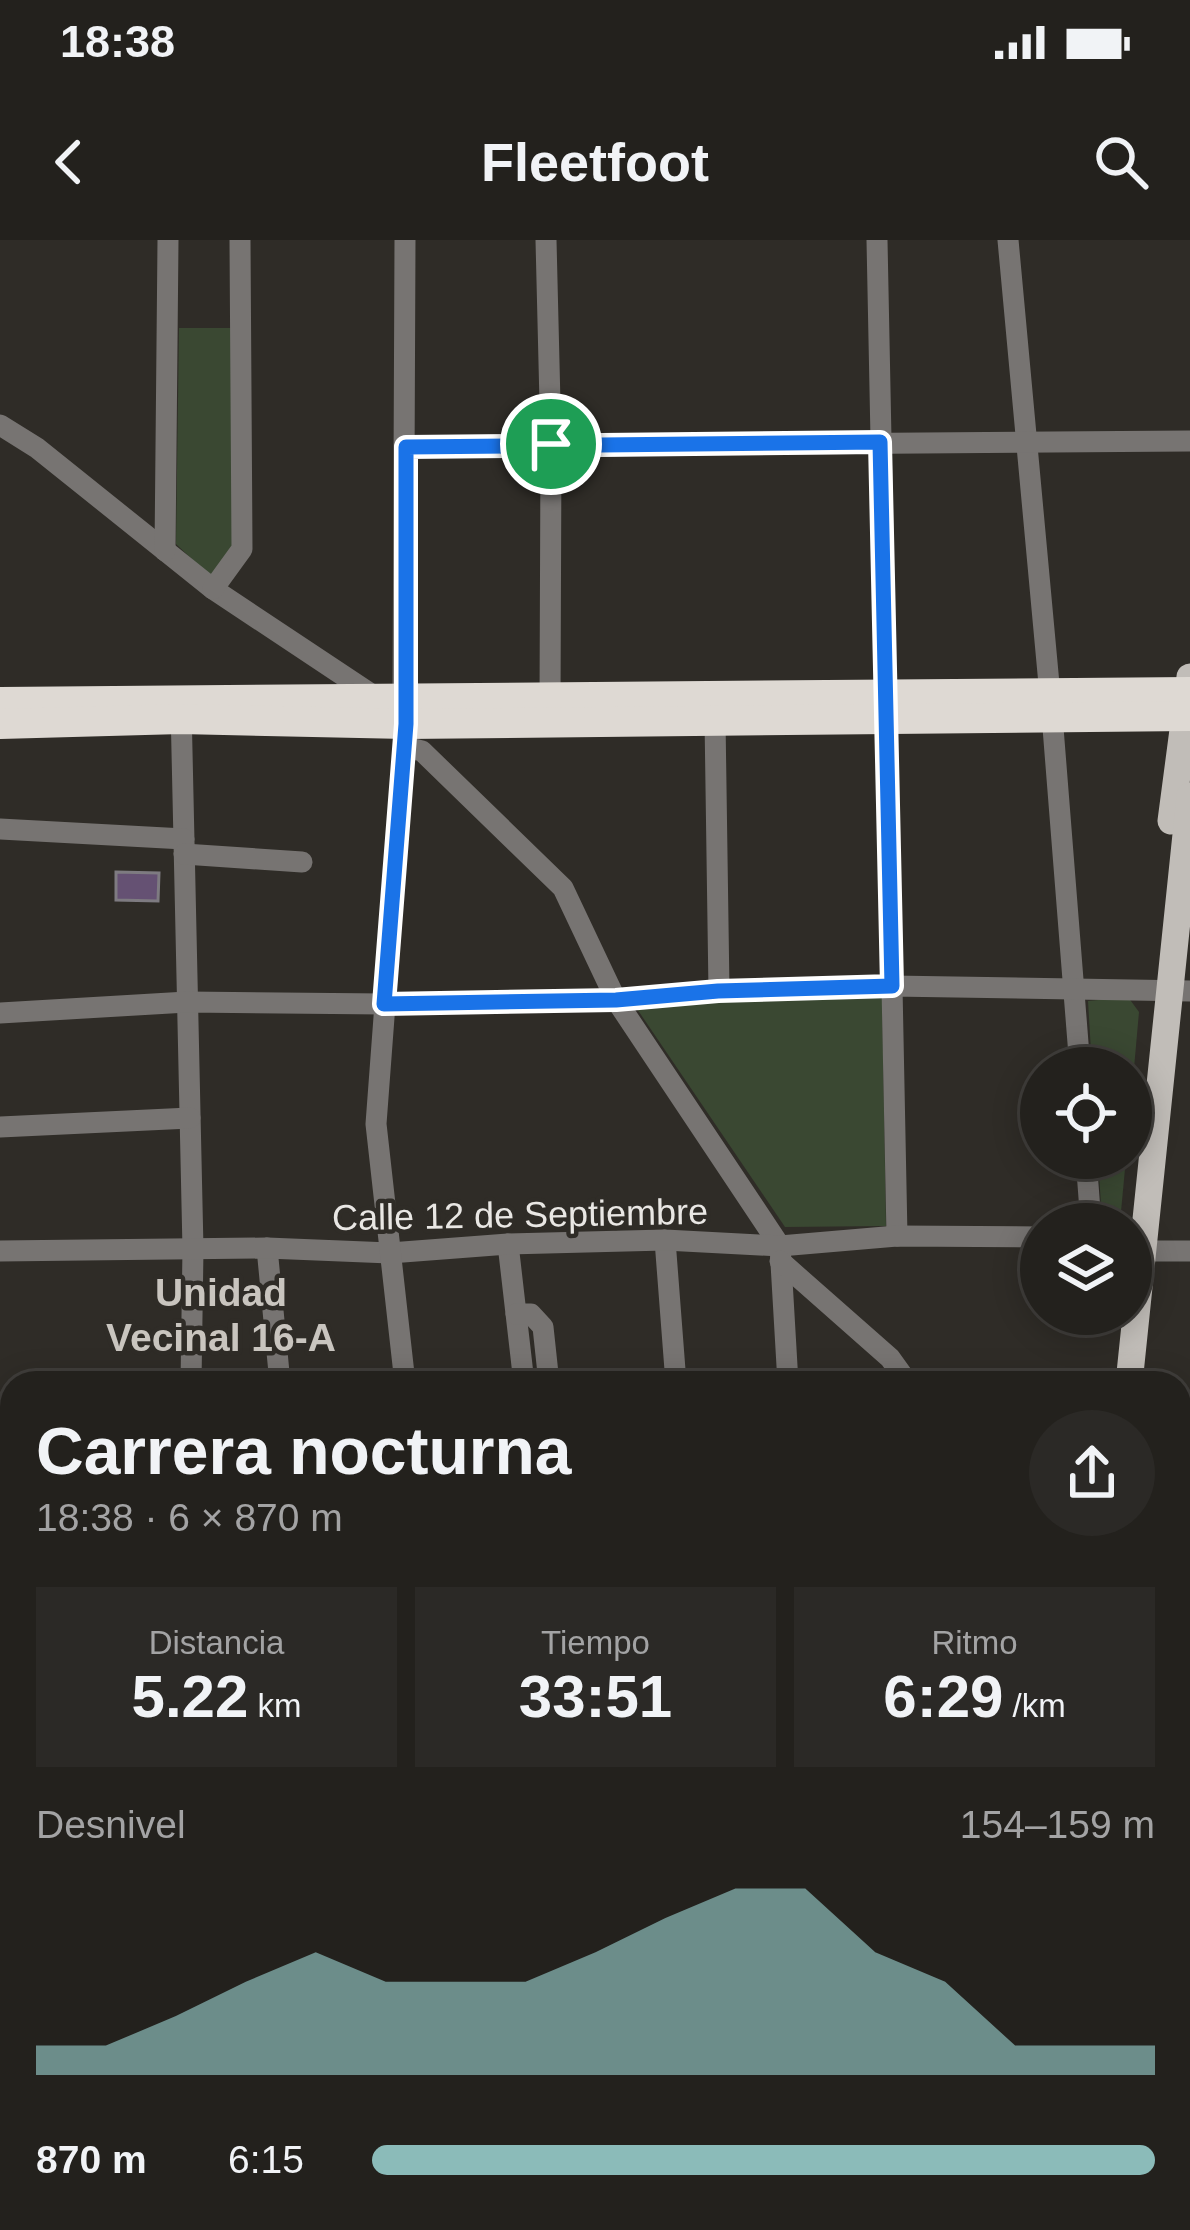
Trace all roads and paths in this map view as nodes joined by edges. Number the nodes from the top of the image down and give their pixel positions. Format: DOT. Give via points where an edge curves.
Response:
graph roads {
  1 [pos="168,240"];
  2 [pos="240,240"];
  3 [pos="405,240"];
  4 [pos="546,240"];
  5 [pos="877,240"];
  6 [pos="1008,240"];
  7 [pos="0,424"];
  8 [pos="1190,441"];
  9 [pos="880,442"];
  10 [pos="1027,442"];
  11 [pos="551,444"];
  12 [pos="406,447"];
  13 [pos="166,551"];
  14 [pos="213,589"];
  15 [pos="1188,698"];
  16 [pos="0,702"];
  17 [pos="1051,705"];
  18 [pos="884,707"];
  19 [pos="181,709"];
  20 [pos="550,711"];
  21 [pos="399,718"];
  22 [pos="715,719"];
  23 [pos="0,724"];
  24 [pos="1190,796"];
  25 [pos="0,829"];
  26 [pos="184,847"];
  27 [pos="302,862"];
  28 [pos="892,986"];
  29 [pos="718,991"];
  30 [pos="1171,991"];
  31 [pos="1075,992"];
  32 [pos="616,1000"];
  33 [pos="188,1002"];
  34 [pos="384,1004"];
  35 [pos="0,1013"];
  36 [pos="1079,1047"];
  37 [pos="190,1118"];
  38 [pos="0,1127"];
  39 [pos="1139,1203"];
  40 [pos="897,1236"];
  41 [pos="1020,1237"];
  42 [pos="665,1240"];
  43 [pos="508,1244"];
  44 [pos="267,1248"];
  45 [pos="193,1249"];
  46 [pos="1152,1249"];
  47 [pos="0,1251"];
  48 [pos="1190,1252"];
  49 [pos="390,1253"];
  50 [pos="780,1253"];
  51 [pos="516,1314"];
  52 [pos="1117,1335"];
  53 [pos="1131,1335"];
  54 [pos="191,1371"];
  55 [pos="279,1371"];
  56 [pos="404,1371"];
  57 [pos="523,1371"];
  58 [pos="548,1371"];
  59 [pos="675,1371"];
  60 [pos="787,1371"];
  61 [pos="899,1371"];
  62 [pos="1113,1371"];
  63 [pos="1129,1371"];
  1 -- 13 [label="street"];
  2 -- 14 [label="street" via="242,549"];
  3 -- 12 [label="street"];
  4 -- 11 [label="street"];
  5 -- 9 [label="street"];
  6 -- 10 [label="street"];
  7 -- 13 [label="street"];
  8 -- 10 [label="street"];
  9 -- 10 [label="street"];
  9 -- 11 [label="street"];
  9 -- 18 [label="street"];
  10 -- 17 [label="street"];
  11 -- 12 [label="street"];
  11 -- 20 [label="street"];
  12 -- 21 [label="street"];
  13 -- 14 [label="street"];
  14 -- 21 [label="street"];
  15 -- 17 [label="highway"];
  15 -- 30 [label="main road"];
  16 -- 19 [label="highway"];
  17 -- 18 [label="highway"];
  17 -- 31 [label="street"];
  18 -- 20 [label="highway"];
  18 -- 22 [label="highway"];
  18 -- 28 [label="street"];
  19 -- 21 [label="highway"];
  19 -- 23 [label="highway"];
  19 -- 26 [label="street"];
  20 -- 21 [label="highway"];
  20 -- 22 [label="highway"];
  21 -- 32 [label="street" via="422,751 563,888"];
  21 -- 34 [label="street"];
  22 -- 29 [label="street"];
  24 -- 30 [label="main road"];
  25 -- 26 [label="street"];
  26 -- 27 [label="street"];
  26 -- 33 [label="street"];
  28 -- 29 [label="street"];
  28 -- 31 [label="street"];
  28 -- 40 [label="street"];
  29 -- 32 [label="street"];
  30 -- 31 [label="street"];
  30 -- 39 [label="main road"];
  31 -- 36 [label="street"];
  32 -- 34 [label="street"];
  32 -- 50 [label="street"];
  33 -- 34 [label="street"];
  33 -- 35 [label="street"];
  33 -- 37 [label="street"];
  34 -- 49 [label="street" via="376,1124"];
  37 -- 38 [label="street"];
  37 -- 45 [label="street"];
  40 -- 41 [label="street, Calle 12 de Septiembre"];
  40 -- 50 [label="street, Calle 12 de Septiembre"];
  42 -- 43 [label="street, Calle 12 de Septiembre"];
  42 -- 50 [label="street, Calle 12 de Septiembre"];
  42 -- 59 [label="street"];
  43 -- 49 [label="street, Calle 12 de Septiembre"];
  43 -- 51 [label="street"];
  44 -- 45 [label="street, Calle 12 de Septiembre"];
  44 -- 49 [label="street, Calle 12 de Septiembre"];
  44 -- 55 [label="street"];
  45 -- 47 [label="street, Calle 12 de Septiembre"];
  45 -- 54 [label="street"];
  46 -- 48 [label="street"];
  49 -- 56 [label="street"];
  50 -- 60 [label="street"];
  50 -- 61 [label="street"];
  51 -- 57 [label="street"];
  51 -- 58 [label="street" via="531,1314 543,1327"];
  52 -- 62 [label="main road"];
  53 -- 63 [label="main road"];
}
